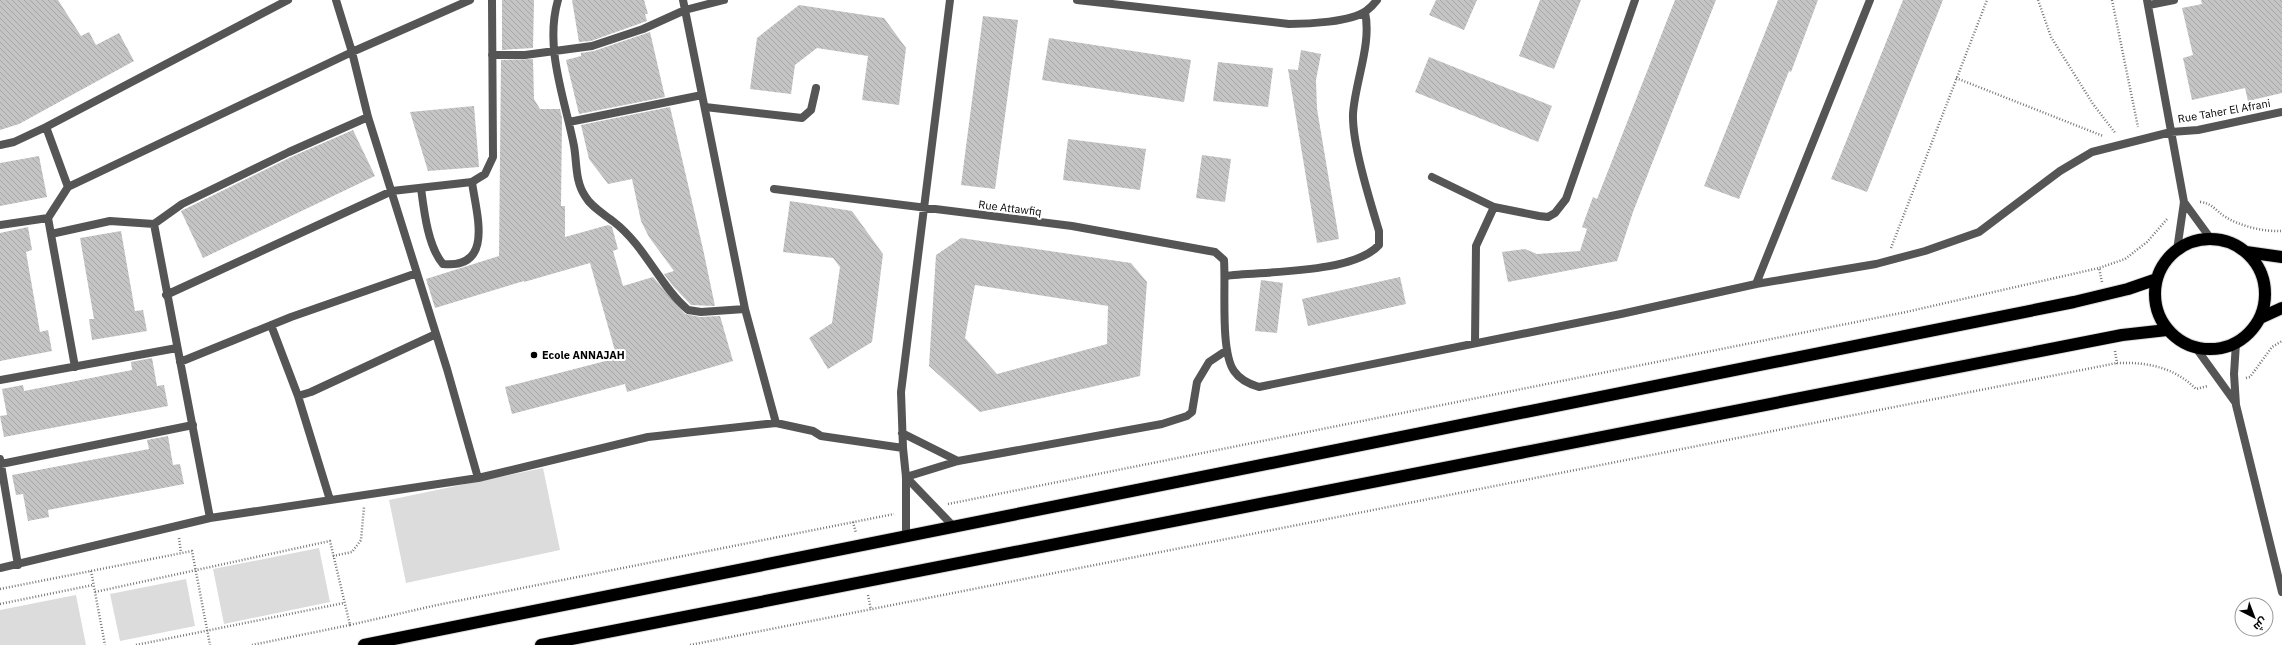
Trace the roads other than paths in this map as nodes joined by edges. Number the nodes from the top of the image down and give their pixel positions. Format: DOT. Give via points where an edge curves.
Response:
graph roads {
  1 [pos="288,0"];
  2 [pos="336,0"];
  3 [pos="470,0"];
  4 [pos="492,0"];
  5 [pos="558,0"];
  6 [pos="683,0"];
  7 [pos="724,0"];
  8 [pos="950,0"];
  9 [pos="1077,0"];
  10 [pos="1377,0"];
  11 [pos="1635,0"];
  12 [pos="1870,0"];
  13 [pos="2174,0"];
  14 [pos="1118,2"];
  15 [pos="2148,3"];
  16 [pos="685,10"];
  17 [pos="1365,12"];
  18 [pos="352,52"];
  19 [pos="554,52"];
  20 [pos="492,55"];
  21 [pos="816,88"];
  22 [pos="702,95"];
  23 [pos="705,107"];
  24 [pos="2282,112"];
  25 [pos="368,117"];
  26 [pos="569,122"];
  27 [pos="46,127"];
  28 [pos="2171,132"];
  29 [pos="0,145"];
  30 [pos="1432,177"];
  31 [pos="472,182"];
  32 [pos="68,187"];
  33 [pos="421,188"];
  34 [pos="774,189"];
  35 [pos="392,191"];
  36 [pos="2184,202"];
  37 [pos="1494,207"];
  38 [pos="925,209"];
  39 [pos="48,218"];
  40 [pos="154,224"];
  41 [pos="0,225"];
  42 [pos="51,234"];
  43 [pos="2211,239"];
  44 [pos="2177,250"];
  45 [pos="2246,252"];
  46 [pos="2282,257"];
  47 [pos="417,273"];
  48 [pos="1225,276"];
  49 [pos="2157,279"];
  50 [pos="1756,284"];
  51 [pos="166,295"];
  52 [pos="2282,308"];
  53 [pos="745,309"];
  54 [pos="2260,318"];
  55 [pos="271,325"];
  56 [pos="2167,330"];
  57 [pos="436,334"];
  58 [pos="1475,343"];
  59 [pos="2236,343"];
  60 [pos="177,348"];
  61 [pos="2196,348"];
  62 [pos="1226,350"];
  63 [pos="180,362"];
  64 [pos="75,366"];
  65 [pos="0,380"];
  66 [pos="298,396"];
  67 [pos="2236,405"];
  68 [pos="776,423"];
  69 [pos="193,425"];
  70 [pos="902,433"];
  71 [pos="903,448"];
  72 [pos="0,461"];
  73 [pos="958,461"];
  74 [pos="906,477"];
  75 [pos="478,478"];
  76 [pos="330,500"];
  77 [pos="210,518"];
  78 [pos="955,528"];
  79 [pos="906,538"];
  80 [pos="18,565"];
  81 [pos="0,568"];
  82 [pos="2282,592"];
  83 [pos="364,645"];
  84 [pos="541,645"];
  1 -- 27 [label="street"];
  2 -- 18 [label="street"];
  3 -- 18 [label="street"];
  4 -- 20 [label="street"];
  5 -- 19 [label="street" via="555,10"];
  6 -- 16 [label="street"];
  7 -- 16 [label="street"];
  8 -- 38 [label="street"];
  9 -- 14 [label="street"];
  10 -- 17 [label="street"];
  11 -- 37 [label="street" via="1562,206 1548,217"];
  12 -- 50 [label="street"];
  13 -- 15 [label="street"];
  14 -- 17 [label="street" via="1289,24 1330,22"];
  15 -- 28 [label="street"];
  16 -- 19 [label="street" via="618,38 592,46"];
  16 -- 22 [label="street"];
  17 -- 48 [label="street" via="1366,43 1353,116 1379,245 1374,251 1353,260 1320,267"];
  18 -- 25 [label="street"];
  18 -- 32 [label="street"];
  19 -- 20 [label="street"];
  19 -- 26 [label="street"];
  20 -- 31 [label="street" via="493,157 485,174"];
  21 -- 23 [label="street" via="811,110 802,118"];
  22 -- 23 [label="street"];
  22 -- 26 [label="street"];
  23 -- 53 [label="street"];
  24 -- 28 [label="street, Rue Taher El Afrani" via="2198,130"];
  25 -- 35 [label="street"];
  25 -- 40 [label="street" via="182,204"];
  26 -- 53 [label="street" via="577,177 585,196 633,239 682,304 696,312"];
  27 -- 29 [label="street" via="14,142"];
  27 -- 32 [label="street"];
  28 -- 36 [label="street"];
  28 -- 50 [label="street, Rue Taher El Afrani" via="2092,152 2073,162 1979,232 1925,251 1886,261"];
  30 -- 37 [label="street"];
  31 -- 33 [label="street"];
  31 -- 33 [label="street" via="479,231 478,248 472,257 452,265 443,264 437,257 424,215"];
  32 -- 39 [label="street"];
  33 -- 35 [label="street"];
  34 -- 38 [label="street, Rue Attawfiq"];
  35 -- 47 [label="street"];
  35 -- 51 [label="street"];
  36 -- 43 [label="street"];
  36 -- 44 [label="street"];
  37 -- 58 [label="street" via="1476,246"];
  38 -- 48 [label="street, Rue Attawfiq" via="1072,226 1200,248 1220,255 1224,260"];
  38 -- 70 [label="street" via="901,392"];
  39 -- 41 [label="street"];
  39 -- 42 [label="street"];
  40 -- 42 [label="street" via="110,221"];
  40 -- 51 [label="street"];
  42 -- 64 [label="street"];
  43 -- 44 [label="highway" via="2198,240"];
  43 -- 45 [label="highway" via="2224,240"];
  44 -- 49 [label="highway" via="2164,263"];
  45 -- 46 [label="highway"];
  45 -- 54 [label="highway" via="2256,263 2265,290"];
  47 -- 55 [label="street"];
  47 -- 57 [label="street"];
  48 -- 62 [label="street, Rue Taher El Afrani"];
  49 -- 56 [label="highway" via="2155,305 2159,318"];
  49 -- 78 [label="highway" via="2074,302"];
  50 -- 58 [label="street, Rue Taher El Afrani"];
  51 -- 60 [label="street"];
  52 -- 54 [label="highway"];
  53 -- 68 [label="street"];
  54 -- 59 [label="highway" via="2254,328"];
  55 -- 63 [label="street"];
  55 -- 66 [label="street"];
  56 -- 61 [label="highway" via="2175,338"];
  56 -- 84 [label="highway" via="2122,335"];
  57 -- 66 [label="street"];
  57 -- 75 [label="street"];
  58 -- 62 [label="street, Rue Taher El Afrani" via="1259,387 1248,384 1233,370"];
  59 -- 61 [label="highway" via="2217,350"];
  59 -- 67 [label="street"];
  60 -- 63 [label="street"];
  60 -- 64 [label="street"];
  61 -- 67 [label="street"];
  62 -- 73 [label="street" via="1209,362 1197,382 1194,406 1187,416 1162,424"];
  63 -- 69 [label="street"];
  64 -- 65 [label="street"];
  66 -- 76 [label="street"];
  67 -- 82 [label="street"];
  68 -- 71 [label="street" via="813,431 821,436"];
  68 -- 75 [label="street" via="648,437"];
  69 -- 72 [label="street"];
  69 -- 77 [label="street"];
  70 -- 71 [label="street"];
  70 -- 73 [label="street"];
  71 -- 74 [label="street"];
  72 -- 80 [label="street"];
  73 -- 74 [label="street"];
  74 -- 78 [label="street"];
  74 -- 79 [label="street"];
  75 -- 76 [label="street"];
  76 -- 77 [label="street"];
  77 -- 80 [label="street"];
  78 -- 79 [label="highway"];
  79 -- 83 [label="highway"];
  80 -- 81 [label="street"];
}
